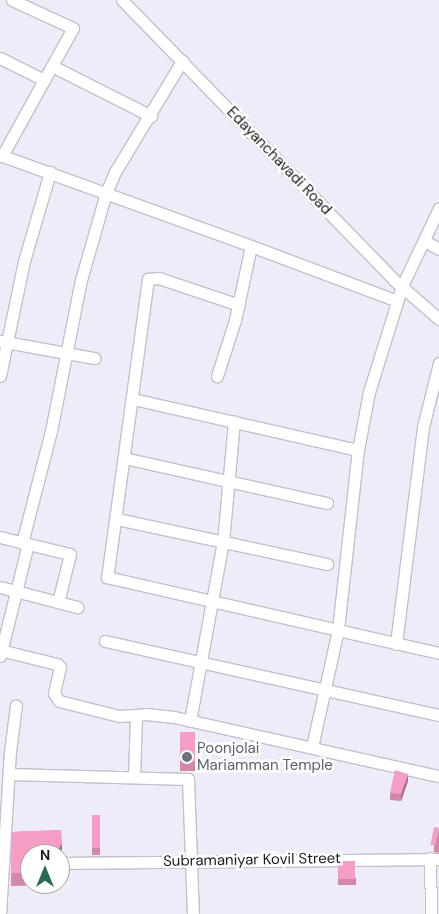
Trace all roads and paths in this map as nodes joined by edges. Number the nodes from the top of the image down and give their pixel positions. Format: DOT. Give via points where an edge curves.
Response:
graph roads {
  1 [pos="12,0"];
  2 [pos="122,0"];
  3 [pos="0,58"];
  4 [pos="182,61"];
  5 [pos="52,66"];
  6 [pos="44,80"];
  7 [pos="151,116"];
  8 [pos="1,155"];
  9 [pos="50,172"];
  10 [pos="106,193"];
  11 [pos="439,208"];
  12 [pos="425,241"];
  13 [pos="252,246"];
  14 [pos="439,249"];
  15 [pos="402,286"];
  16 [pos="398,301"];
  17 [pos="239,305"];
  18 [pos="439,319"];
  19 [pos="4,342"];
  20 [pos="66,354"];
  21 [pos="94,358"];
  22 [pos="439,363"];
  23 [pos="0,376"];
  24 [pos="217,376"];
  25 [pos="133,399"];
  26 [pos="234,422"];
  27 [pos="358,450"];
  28 [pos="124,458"];
  29 [pos="230,482"];
  30 [pos="327,503"];
  31 [pos="117,519"];
  32 [pos="0,537"];
  33 [pos="223,542"];
  34 [pos="25,543"];
  35 [pos="327,564"];
  36 [pos="0,587"];
  37 [pos="16,591"];
  38 [pos="214,601"];
  39 [pos="58,602"];
  40 [pos="77,607"];
  41 [pos="338,630"];
  42 [pos="105,642"];
  43 [pos="396,644"];
  44 [pos="1,653"];
  45 [pos="439,653"];
  46 [pos="203,661"];
  47 [pos="324,689"];
  48 [pos="16,705"];
  49 [pos="141,715"];
  50 [pos="439,715"];
  51 [pos="190,721"];
  52 [pos="312,747"];
  53 [pos="10,774"];
  54 [pos="439,776"];
  55 [pos="134,777"];
  56 [pos="435,858"];
  57 [pos="190,861"];
  58 [pos="70,862"];
  59 [pos="0,914"];
  60 [pos="193,914"];
  61 [pos="431,914"];
  1 -- 5 [label="street" via="73,28"];
  2 -- 4 [label="street, Edayanchavadi Road"];
  3 -- 6 [label="street"];
  4 -- 7 [label="street"];
  4 -- 15 [label="street, Edayanchavadi Road"];
  5 -- 6 [label="street"];
  5 -- 7 [label="street"];
  6 -- 8 [label="street"];
  7 -- 10 [label="street" via="115,172"];
  8 -- 9 [label="street"];
  9 -- 10 [label="street"];
  9 -- 19 [label="street"];
  10 -- 13 [label="street"];
  10 -- 20 [label="street" via="86,261"];
  11 -- 12 [label="street"];
  12 -- 14 [label="street"];
  12 -- 15 [label="street"];
  13 -- 16 [label="street"];
  13 -- 17 [label="street"];
  15 -- 16 [label="street"];
  15 -- 18 [label="street, Edayanchavadi Road"];
  16 -- 27 [label="street" via="369,392"];
  17 -- 24 [label="street"];
  17 -- 25 [label="street" via="159,278 148,279"];
  19 -- 20 [label="street"];
  19 -- 23 [label="street"];
  20 -- 21 [label="street"];
  20 -- 34 [label="street"];
  22 -- 43 [label="street" via="423,427"];
  25 -- 26 [label="street"];
  25 -- 28 [label="street"];
  26 -- 27 [label="street"];
  26 -- 29 [label="street"];
  27 -- 41 [label="street"];
  28 -- 29 [label="street"];
  28 -- 31 [label="street"];
  29 -- 30 [label="street"];
  29 -- 33 [label="street"];
  31 -- 33 [label="street"];
  31 -- 38 [label="street" via="108,577"];
  32 -- 34 [label="street"];
  33 -- 35 [label="street"];
  33 -- 38 [label="street"];
  34 -- 37 [label="street"];
  34 -- 39 [label="street" via="70,554"];
  36 -- 37 [label="street"];
  37 -- 39 [label="street"];
  37 -- 44 [label="street"];
  38 -- 41 [label="street"];
  38 -- 46 [label="street"];
  39 -- 40 [label="street"];
  41 -- 43 [label="street"];
  41 -- 47 [label="street"];
  42 -- 46 [label="street"];
  43 -- 45 [label="street"];
  44 -- 49 [label="street" via="57,664 60,667 54,693 59,701 119,716"];
  46 -- 47 [label="street"];
  46 -- 51 [label="street"];
  47 -- 50 [label="street"];
  47 -- 52 [label="street"];
  48 -- 53 [label="street"];
  49 -- 51 [label="street"];
  49 -- 55 [label="street"];
  51 -- 52 [label="street"];
  52 -- 54 [label="street"];
  53 -- 55 [label="street"];
  53 -- 59 [label="street"];
  55 -- 57 [label="street" via="188,779"];
  56 -- 57 [label="street, Subramaniyar Kovil Street"];
  56 -- 61 [label="street"];
  57 -- 58 [label="street, Subramaniyar Kovil Street"];
  57 -- 60 [label="street"];
}
